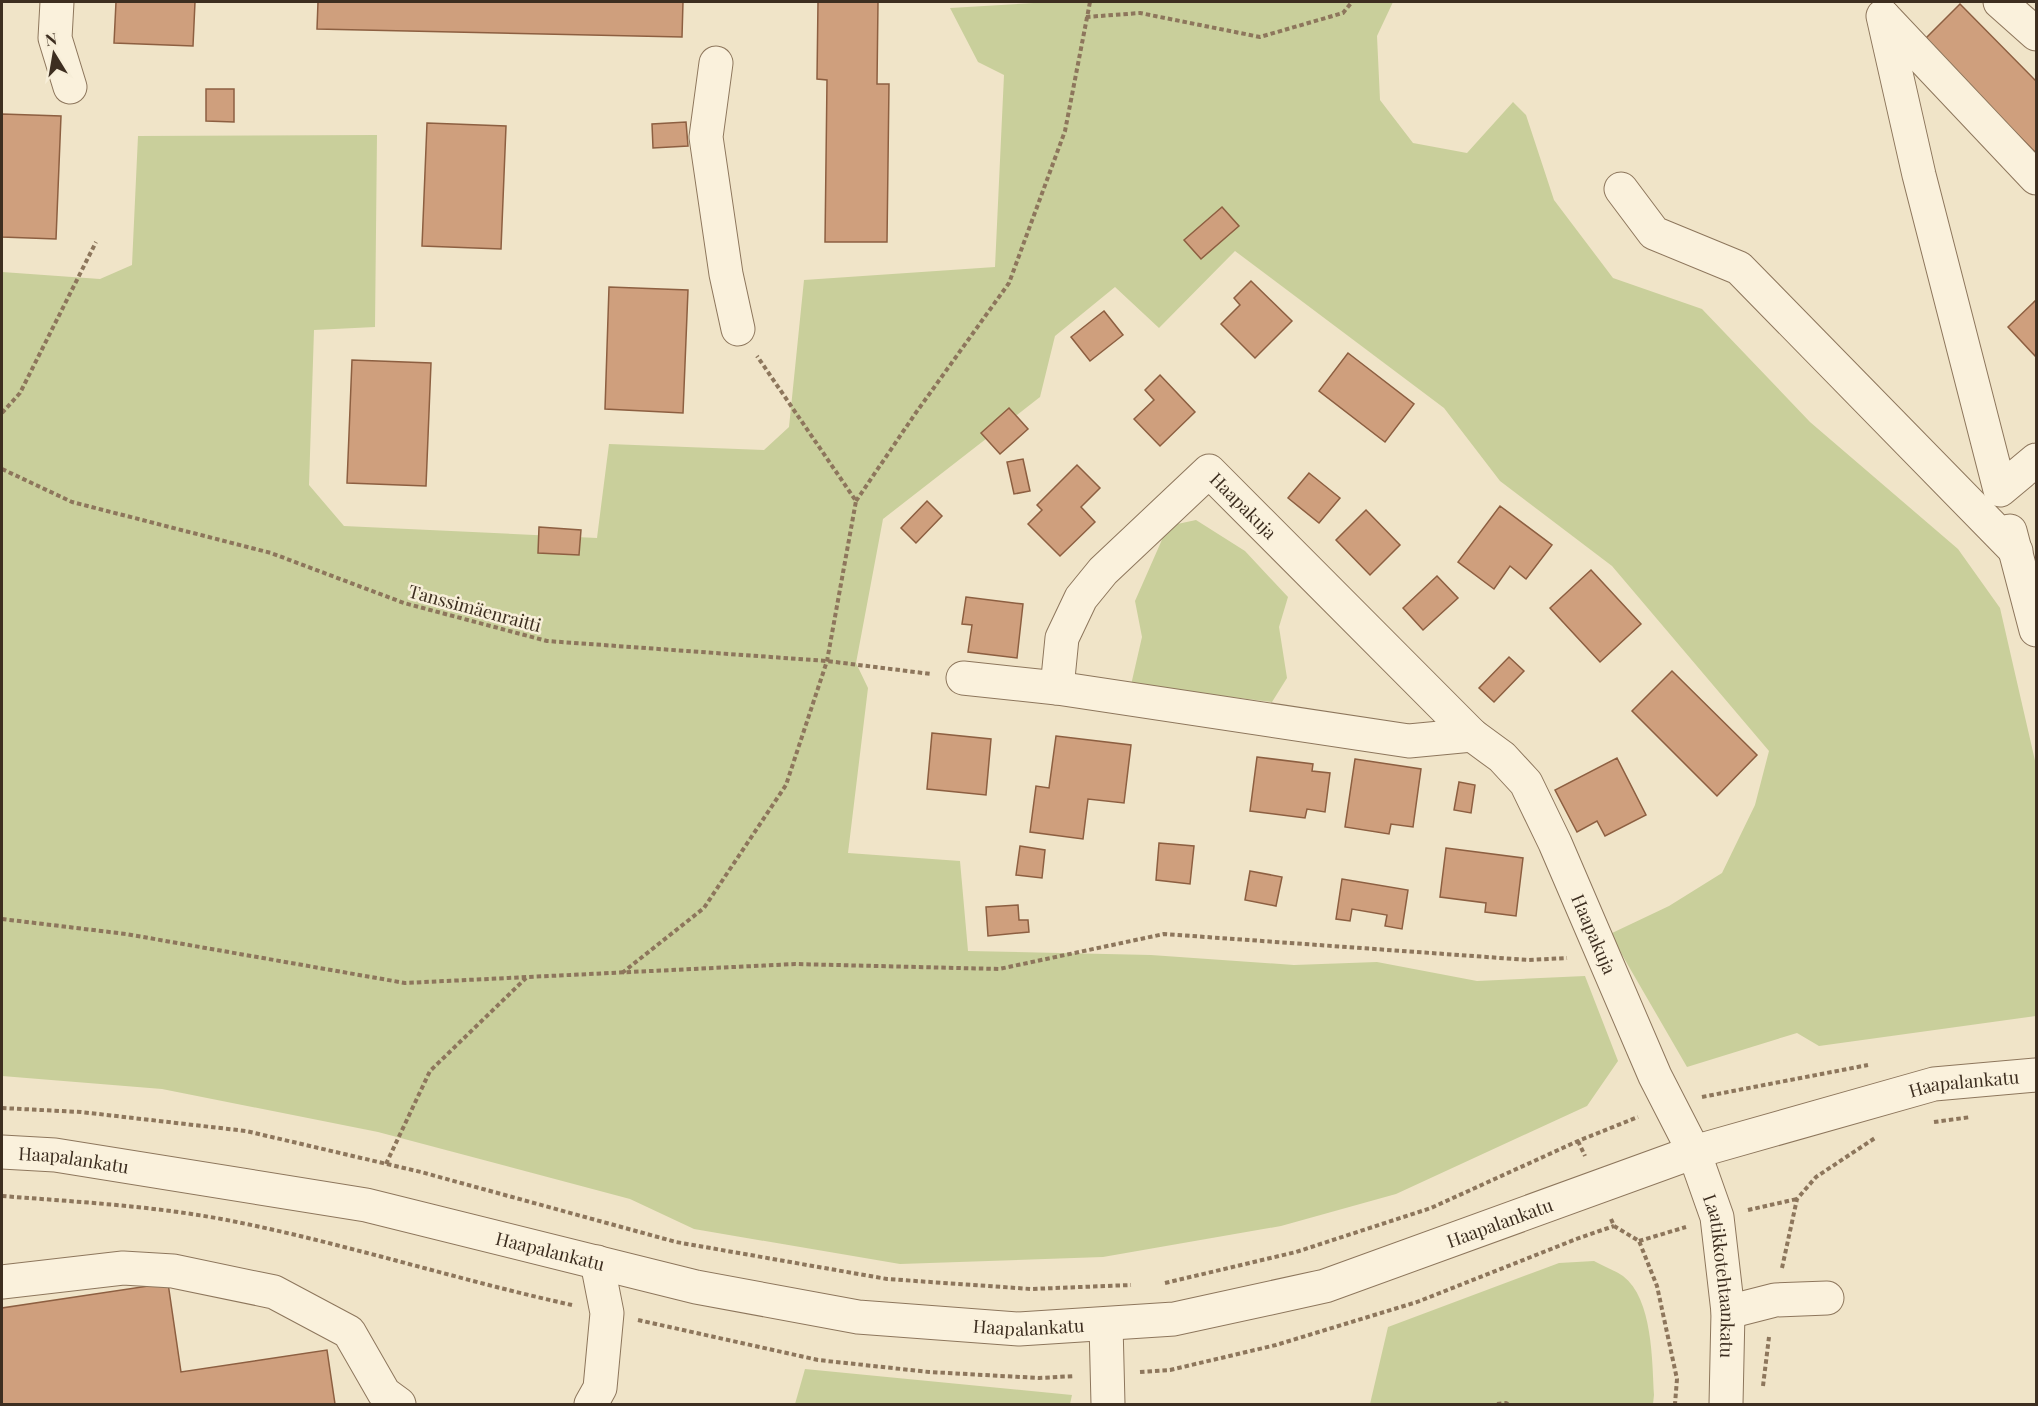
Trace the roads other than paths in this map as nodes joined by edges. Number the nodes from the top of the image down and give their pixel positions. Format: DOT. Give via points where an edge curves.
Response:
graph roads {
  1 [pos="57,2"];
  2 [pos="2005,3"];
  3 [pos="1891,9"];
  4 [pos="2037,34"];
  5 [pos="716,63"];
  6 [pos="70,87"];
  7 [pos="2037,178"];
  8 [pos="1621,189"];
  9 [pos="738,329"];
  10 [pos="2037,460"];
  11 [pos="2000,490"];
  12 [pos="2016,551"];
  13 [pos="2037,630"];
  14 [pos="963,678"];
  15 [pos="1057,688"];
  16 [pos="1472,735"];
  17 [pos="2037,1075"];
  18 [pos="2,1152"];
  19 [pos="1694,1152"];
  20 [pos="597,1262"];
  21 [pos="2,1282"];
  22 [pos="1827,1298"];
  23 [pos="1728,1312"];
  24 [pos="1106,1324"];
  25 [pos="399,1404"];
  26 [pos="592,1404"];
  27 [pos="1108,1404"];
  28 [pos="1726,1404"];
  1 -- 6 [label="street" via="55,38"];
  2 -- 4 [label="street"];
  3 -- 7 [label="street"];
  3 -- 11 [label="street" via="1919,176"];
  5 -- 9 [label="street" via="706,137"];
  8 -- 12 [label="street" via="1654,233 1739,268"];
  10 -- 11 [label="street"];
  11 -- 12 [label="street"];
  12 -- 13 [label="street"];
  14 -- 15 [label="street"];
  15 -- 16 [label="street" via="1408,741"];
  15 -- 16 [label="street, Haapakuja" via="1062,639 1081,598 1103,571 1209,471"];
  16 -- 19 [label="street, Haapakuja" via="1502,757 1526,783 1655,1076"];
  17 -- 19 [label="street, Haapalankatu" via="1934,1084"];
  18 -- 20 [label="street, Haapalankatu" via="55,1155 366,1205"];
  19 -- 23 [label="street, Laatikkotehtaankatu" via="1717,1217"];
  19 -- 24 [label="street, Haapalankatu" via="1324,1286 1174,1319"];
  20 -- 24 [label="street, Haapalankatu" via="696,1287 858,1317 1019,1329"];
  20 -- 26 [label="street" via="607,1313 600,1388"];
  21 -- 25 [label="street" via="123,1268 173,1271 274,1292 349,1332 384,1393"];
  22 -- 23 [label="street" via="1775,1300"];
  23 -- 28 [label="street, Laatikkotehtaankatu"];
  24 -- 27 [label="street"];
}
